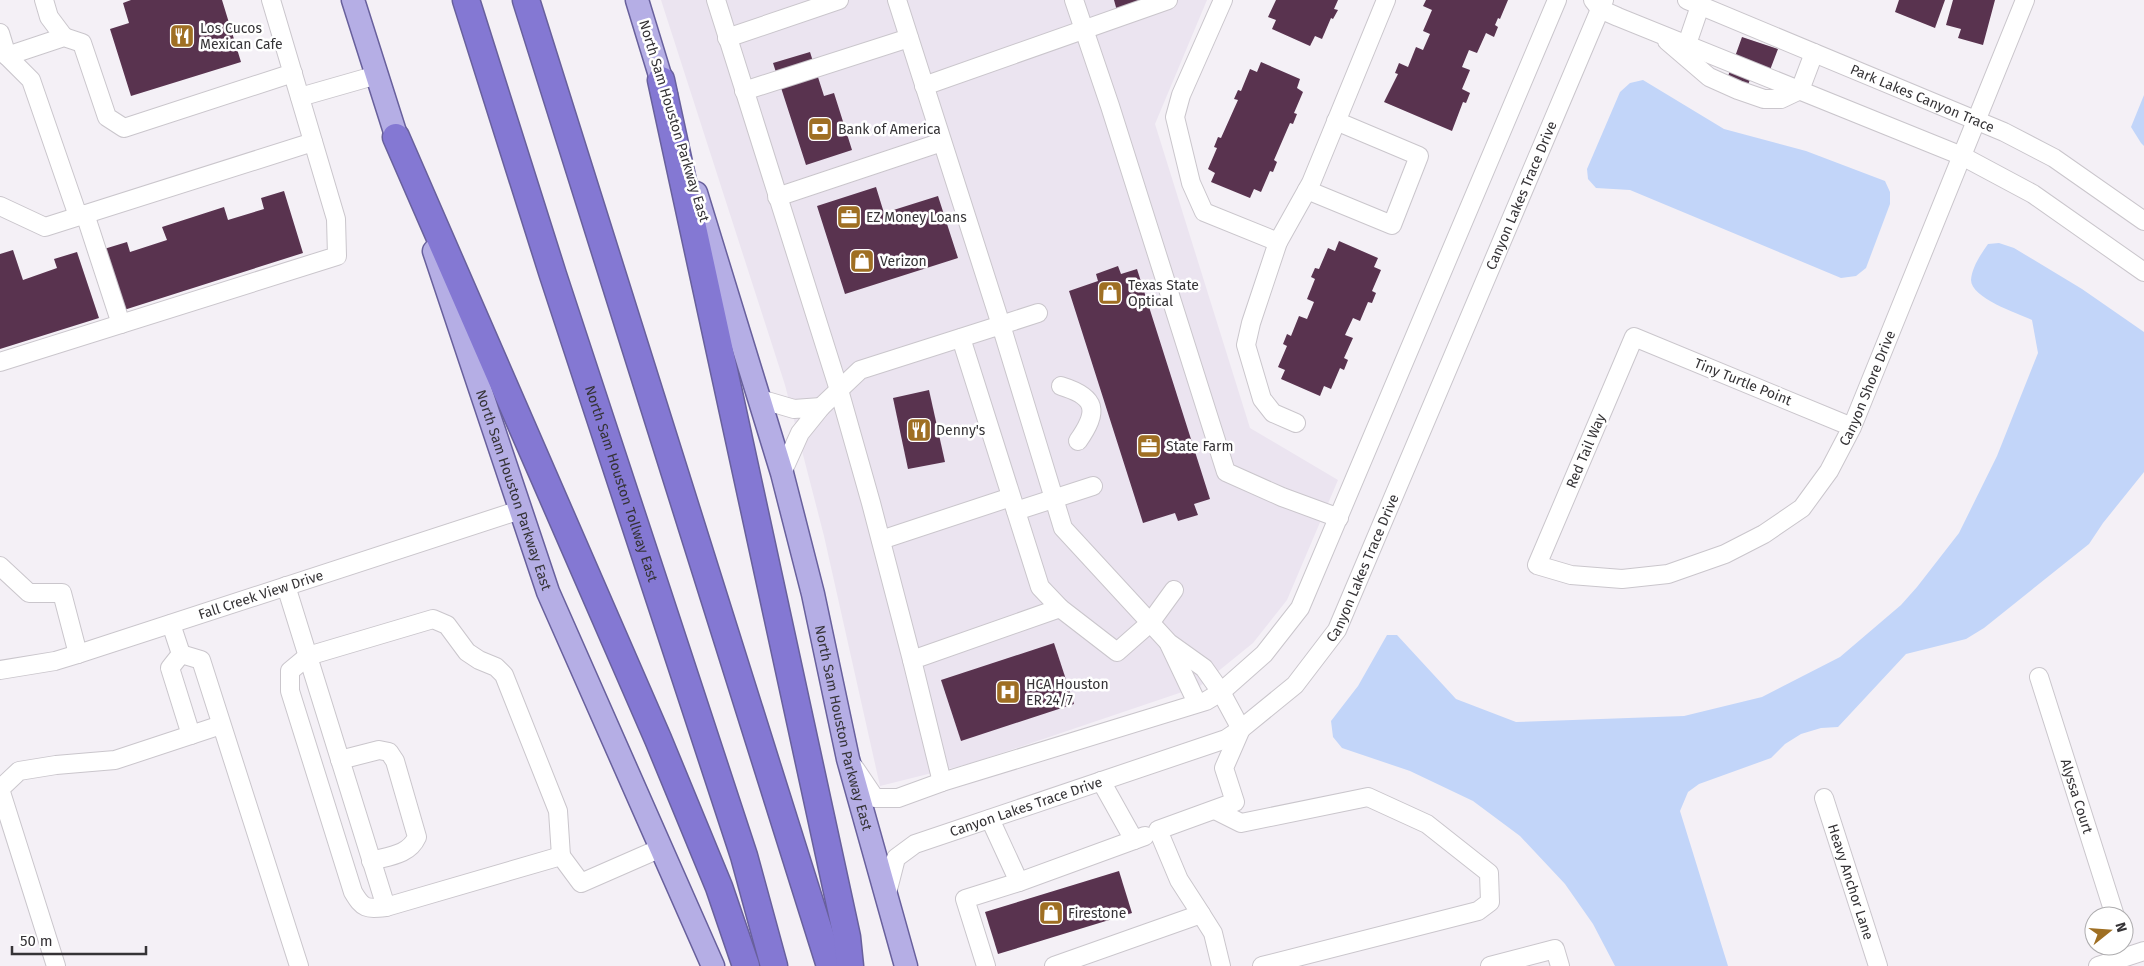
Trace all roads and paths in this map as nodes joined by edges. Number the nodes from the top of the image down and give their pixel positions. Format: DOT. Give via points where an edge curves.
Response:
graph roads {
  1 [pos="44,0"];
  2 [pos="271,0"];
  3 [pos="353,0"];
  4 [pos="466,0"];
  5 [pos="526,0"];
  6 [pos="716,0"];
  7 [pos="839,0"];
  8 [pos="896,0"];
  9 [pos="1074,0"];
  10 [pos="1168,0"];
  11 [pos="1223,0"];
  12 [pos="1386,0"];
  13 [pos="1558,0"];
  14 [pos="2026,0"];
  15 [pos="639,3"];
  16 [pos="1599,3"];
  17 [pos="1694,3"];
  18 [pos="1084,30"];
  19 [pos="1655,31"];
  20 [pos="0,32"];
  21 [pos="64,37"];
  22 [pos="727,38"];
  23 [pos="909,38"];
  24 [pos="1687,44"];
  25 [pos="1814,53"];
  26 [pos="7,56"];
  27 [pos="293,73"];
  28 [pos="377,75"];
  29 [pos="661,80"];
  30 [pos="924,86"];
  31 [pos="1800,90"];
  32 [pos="744,91"];
  33 [pos="300,97"];
  34 [pos="1977,120"];
  35 [pos="1336,121"];
  36 [pos="396,137"];
  37 [pos="313,142"];
  38 [pos="942,142"];
  39 [pos="1962,156"];
  40 [pos="1307,190"];
  41 [pos="777,197"];
  42 [pos="0,206"];
  43 [pos="81,215"];
  44 [pos="2144,221"];
  45 [pos="1278,242"];
  46 [pos="2144,272"];
  47 [pos="1038,313"];
  48 [pos="121,324"];
  49 [pos="1001,325"];
  50 [pos="1634,337"];
  51 [pos="961,338"];
  52 [pos="0,362"];
  53 [pos="1061,386"];
  54 [pos="838,390"];
  55 [pos="760,399"];
  56 [pos="821,408"];
  57 [pos="1296,422"];
  58 [pos="1852,427"];
  59 [pos="1078,440"];
  60 [pos="782,473"];
  61 [pos="1093,486"];
  62 [pos="1054,498"];
  63 [pos="1014,504"];
  64 [pos="520,510"];
  65 [pos="1339,518"];
  66 [pos="881,540"];
  67 [pos="1537,564"];
  68 [pos="0,566"];
  69 [pos="286,586"];
  70 [pos="1174,590"];
  71 [pos="1060,608"];
  72 [pos="1150,623"];
  73 [pos="171,624"];
  74 [pos="1169,643"];
  75 [pos="78,654"];
  76 [pos="181,654"];
  77 [pos="308,656"];
  78 [pos="912,660"];
  79 [pos="0,670"];
  80 [pos="2039,677"];
  81 [pos="1221,692"];
  82 [pos="1197,703"];
  83 [pos="222,725"];
  84 [pos="1241,729"];
  85 [pos="191,735"];
  86 [pos="848,759"];
  87 [pos="340,760"];
  88 [pos="1101,781"];
  89 [pos="942,782"];
  90 [pos="1824,798"];
  91 [pos="1215,810"];
  92 [pos="990,818"];
  93 [pos="1158,830"];
  94 [pos="1134,840"];
  95 [pos="661,848"];
  96 [pos="562,856"];
  97 [pos="371,861"];
  98 [pos="1019,882"];
  99 [pos="886,898"];
  100 [pos="2112,906"];
  101 [pos="386,907"];
  102 [pos="1201,914"];
  103 [pos="2121,956"];
  104 [pos="56,966"];
  105 [pos="298,966"];
  106 [pos="713,966"];
  107 [pos="746,966"];
  108 [pos="774,966"];
  109 [pos="830,966"];
  110 [pos="850,966"];
  111 [pos="906,966"];
  112 [pos="986,966"];
  113 [pos="1054,966"];
  114 [pos="1221,966"];
  115 [pos="1262,966"];
  116 [pos="1490,966"];
  117 [pos="1560,966"];
  118 [pos="1878,966"];
  119 [pos="2098,966"];
  1 -- 21 [label="street" via="49,17"];
  2 -- 27 [label="street"];
  3 -- 28 [label="main road, North Sam Houston Parkway East"];
  4 -- 108 [label="highway, North Sam Houston Tollway East" via="744,856"];
  5 -- 109 [label="highway"];
  6 -- 22 [label="street"];
  7 -- 22 [label="street"];
  8 -- 23 [label="street"];
  9 -- 18 [label="street"];
  10 -- 18 [label="street"];
  11 -- 45 [label="street" via="1181,95 1175,117 1191,183 1204,212"];
  12 -- 35 [label="street"];
  13 -- 65 [label="street"];
  14 -- 34 [label="street, Canyon Shore Drive"];
  15 -- 29 [label="main road, North Sam Houston Parkway East"];
  16 -- 19 [label="street"];
  16 -- 84 [label="street, Canyon Lakes Trace Drive" via="1337,630 1295,685"];
  17 -- 24 [label="street"];
  17 -- 25 [label="street, Park Lakes Canyon Trace"];
  18 -- 30 [label="street"];
  18 -- 65 [label="street" via="1226,472 1282,498"];
  19 -- 24 [label="street"];
  19 -- 31 [label="street" via="1709,77 1738,90 1764,99 1782,100"];
  20 -- 26 [label="street"];
  21 -- 26 [label="street"];
  21 -- 27 [label="street" via="82,43 107,117 124,128"];
  22 -- 32 [label="street"];
  23 -- 30 [label="street"];
  23 -- 32 [label="street"];
  24 -- 31 [label="street"];
  25 -- 31 [label="street"];
  25 -- 34 [label="street, Park Lakes Canyon Trace"];
  26 -- 43 [label="street" via="31,80"];
  27 -- 33 [label="street"];
  28 -- 33 [label="street"];
  28 -- 36 [label="main road, North Sam Houston Parkway East"];
  29 -- 55 [label="main road, North Sam Houston Parkway East"];
  29 -- 110 [label="highway" via="847,937"];
  30 -- 38 [label="street"];
  31 -- 39 [label="street"];
  32 -- 41 [label="street"];
  33 -- 37 [label="street"];
  34 -- 39 [label="street, Canyon Shore Drive"];
  34 -- 44 [label="street, Park Lakes Canyon Trace" via="2054,158"];
  35 -- 40 [label="street"];
  35 -- 40 [label="street" via="1419,156 1392,225"];
  36 -- 64 [label="main road, North Sam Houston Parkway East"];
  36 -- 107 [label="highway" via="658,739 719,887"];
  37 -- 43 [label="street"];
  37 -- 48 [label="street" via="336,219 337,256"];
  38 -- 41 [label="street"];
  38 -- 49 [label="street"];
  39 -- 46 [label="street" via="2041,199"];
  39 -- 58 [label="street, Canyon Shore Drive"];
  40 -- 45 [label="street"];
  41 -- 54 [label="street"];
  42 -- 43 [label="street" via="44,227"];
  43 -- 48 [label="street"];
  45 -- 57 [label="street" via="1246,345 1262,399 1273,413"];
  47 -- 49 [label="street"];
  48 -- 52 [label="street"];
  49 -- 51 [label="street"];
  49 -- 62 [label="street"];
  50 -- 58 [label="street, Tiny Turtle Point"];
  50 -- 67 [label="street, Red Tail Way"];
  51 -- 54 [label="street" via="860,370"];
  51 -- 63 [label="street"];
  53 -- 59 [label="street" via="1086,396 1092,405 1088,427"];
  54 -- 56 [label="street"];
  54 -- 66 [label="street"];
  55 -- 56 [label="street" via="794,408"];
  55 -- 60 [label="main road, North Sam Houston Parkway East"];
  56 -- 60 [label="street" via="800,433"];
  58 -- 67 [label="street, Canyon Shore Drive" via="1829,472 1802,508 1764,534 1725,554 1668,574 1622,579 1570,575"];
  60 -- 86 [label="main road, North Sam Houston Parkway East" via="813,594"];
  61 -- 62 [label="street"];
  62 -- 63 [label="street"];
  62 -- 72 [label="street" via="1063,528"];
  63 -- 66 [label="street"];
  63 -- 71 [label="street" via="1040,587"];
  64 -- 69 [label="street, Fall Creek View Drive"];
  64 -- 95 [label="main road, North Sam Houston Parkway East" via="548,592"];
  65 -- 81 [label="street" via="1300,608 1264,654"];
  66 -- 78 [label="street"];
  68 -- 75 [label="street" via="29,593 62,593"];
  69 -- 73 [label="street, Fall Creek View Drive"];
  69 -- 77 [label="street"];
  70 -- 72 [label="street"];
  71 -- 72 [label="street" via="1117,652"];
  71 -- 78 [label="street"];
  72 -- 74 [label="street"];
  73 -- 75 [label="street, Fall Creek View Drive"];
  73 -- 76 [label="street"];
  74 -- 81 [label="street" via="1204,668"];
  74 -- 82 [label="street"];
  75 -- 79 [label="street, Fall Creek View Drive"];
  76 -- 83 [label="street" via="201,660"];
  76 -- 85 [label="street" via="170,668"];
  77 -- 87 [label="street"];
  77 -- 96 [label="street" via="433,619 447,625 466,652 496,667 504,675 558,811"];
  77 -- 101 [label="street" via="290,671 290,691 353,892 360,904 368,909"];
  78 -- 89 [label="street"];
  80 -- 100 [label="street, Alyssa Court"];
  81 -- 82 [label="street"];
  81 -- 84 [label="street"];
  82 -- 89 [label="street"];
  83 -- 85 [label="street"];
  83 -- 105 [label="street"];
  84 -- 88 [label="street, Canyon Lakes Trace Drive" via="1226,738"];
  84 -- 91 [label="street" via="1224,768 1235,802"];
  85 -- 104 [label="street" via="115,760 20,770 0,789"];
  86 -- 89 [label="street" via="875,798 898,798"];
  86 -- 99 [label="main road, North Sam Houston Parkway East"];
  87 -- 97 [label="street"];
  87 -- 97 [label="street" via="379,750 389,752 395,761 417,837 414,845 404,852"];
  88 -- 92 [label="street, Canyon Lakes Trace Drive"];
  88 -- 94 [label="street"];
  90 -- 118 [label="street, Heavy Anchor Lane"];
  91 -- 93 [label="street"];
  91 -- 115 [label="street" via="1241,823 1368,797 1427,824 1489,873 1490,902 1478,911"];
  92 -- 98 [label="street"];
  92 -- 99 [label="street, Canyon Lakes Trace Drive" via="915,844 896,858"];
  93 -- 94 [label="street"];
  93 -- 102 [label="street" via="1179,880"];
  94 -- 98 [label="street"];
  95 -- 96 [label="street" via="582,883"];
  95 -- 106 [label="main road, North Sam Houston Parkway East"];
  96 -- 101 [label="street"];
  97 -- 101 [label="street"];
  98 -- 112 [label="street" via="965,899"];
  99 -- 111 [label="main road, North Sam Houston Parkway East"];
  102 -- 113 [label="street"];
  102 -- 114 [label="street" via="1213,933"];
  103 -- 119 [label="street"];
  116 -- 117 [label="street" via="1555,949"];
}
